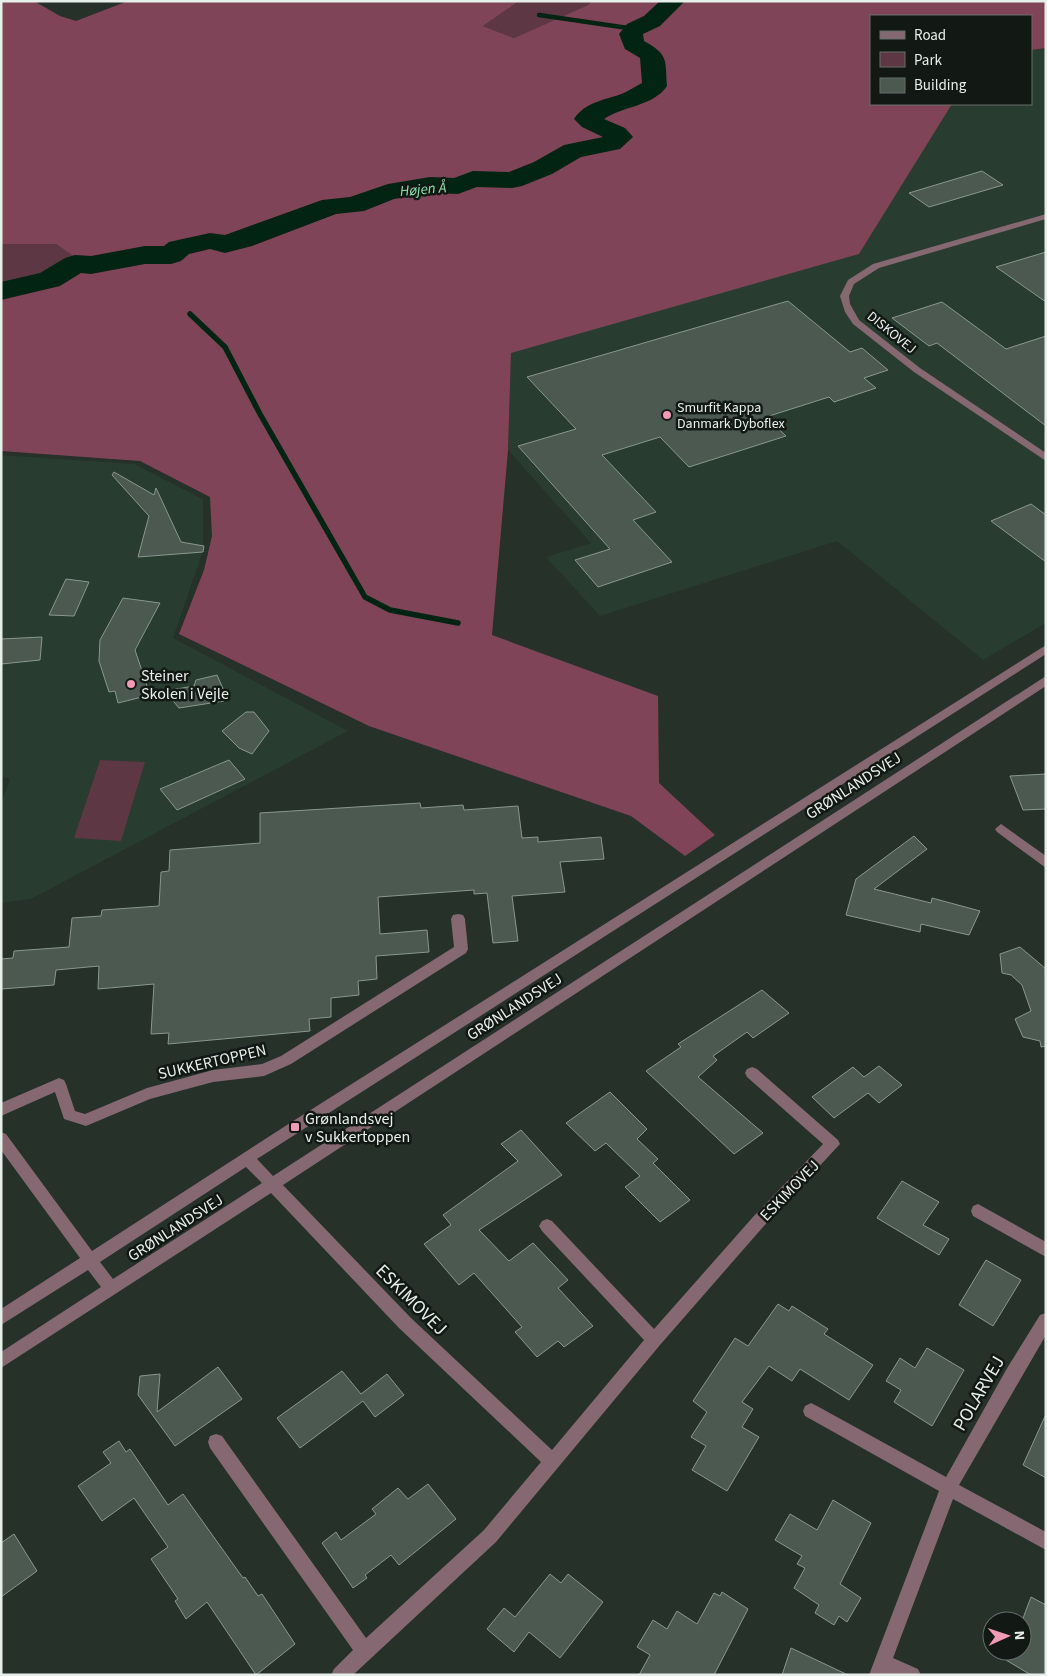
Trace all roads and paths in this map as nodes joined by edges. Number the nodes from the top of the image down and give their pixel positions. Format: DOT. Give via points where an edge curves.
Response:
graph roads {
  1 [pos="1046,216"];
  2 [pos="1045,457"];
  3 [pos="1046,649"];
  4 [pos="1046,680"];
  5 [pos="1001,829"];
  6 [pos="1046,863"];
  7 [pos="458,919"];
  8 [pos="752,1073"];
  9 [pos="1,1110"];
  10 [pos="1,1138"];
  11 [pos="248,1158"];
  12 [pos="272,1186"];
  13 [pos="978,1210"];
  14 [pos="547,1226"];
  15 [pos="1046,1250"];
  16 [pos="92,1261"];
  17 [pos="111,1289"];
  18 [pos="1,1318"];
  19 [pos="1046,1320"];
  20 [pos="654,1340"];
  21 [pos="1,1361"];
  22 [pos="811,1411"];
  23 [pos="216,1442"];
  24 [pos="553,1462"];
  25 [pos="949,1487"];
  26 [pos="1046,1542"];
  27 [pos="366,1653"];
  28 [pos="880,1668"];
  29 [pos="340,1675"];
  30 [pos="912,1675"];
  1 -- 2 [label="street, DISKOVEJ" via="876,266 854,278 844,302 856,322 917,370"];
  3 -- 11 [label="street, GRØNLANDSVEJ"];
  4 -- 12 [label="street, GRØNLANDSVEJ"];
  5 -- 6 [label="street"];
  7 -- 9 [label="street, SUKKERTOPPEN" via="461,949 302,1050 264,1070 213,1076 147,1094 86,1120 69,1115 59,1084"];
  8 -- 20 [label="street, ESKIMOVEJ" via="833,1144 758,1222"];
  10 -- 16 [label="street"];
  11 -- 12 [label="street, ESKIMOVEJ"];
  11 -- 16 [label="street, GRØNLANDSVEJ"];
  12 -- 17 [label="street, GRØNLANDSVEJ"];
  12 -- 24 [label="street, ESKIMOVEJ" via="405,1324"];
  13 -- 15 [label="street"];
  14 -- 20 [label="street"];
  16 -- 17 [label="street"];
  16 -- 18 [label="street, GRØNLANDSVEJ"];
  17 -- 21 [label="street, GRØNLANDSVEJ"];
  19 -- 25 [label="street, POLARVEJ"];
  20 -- 24 [label="street, ESKIMOVEJ"];
  22 -- 25 [label="street"];
  23 -- 27 [label="street"];
  24 -- 27 [label="street, ESKIMOVEJ" via="490,1536"];
  25 -- 26 [label="street"];
  25 -- 28 [label="street, POLARVEJ"];
  27 -- 29 [label="street, ESKIMOVEJ"];
  28 -- 30 [label="street, POLARVEJ"];
}
